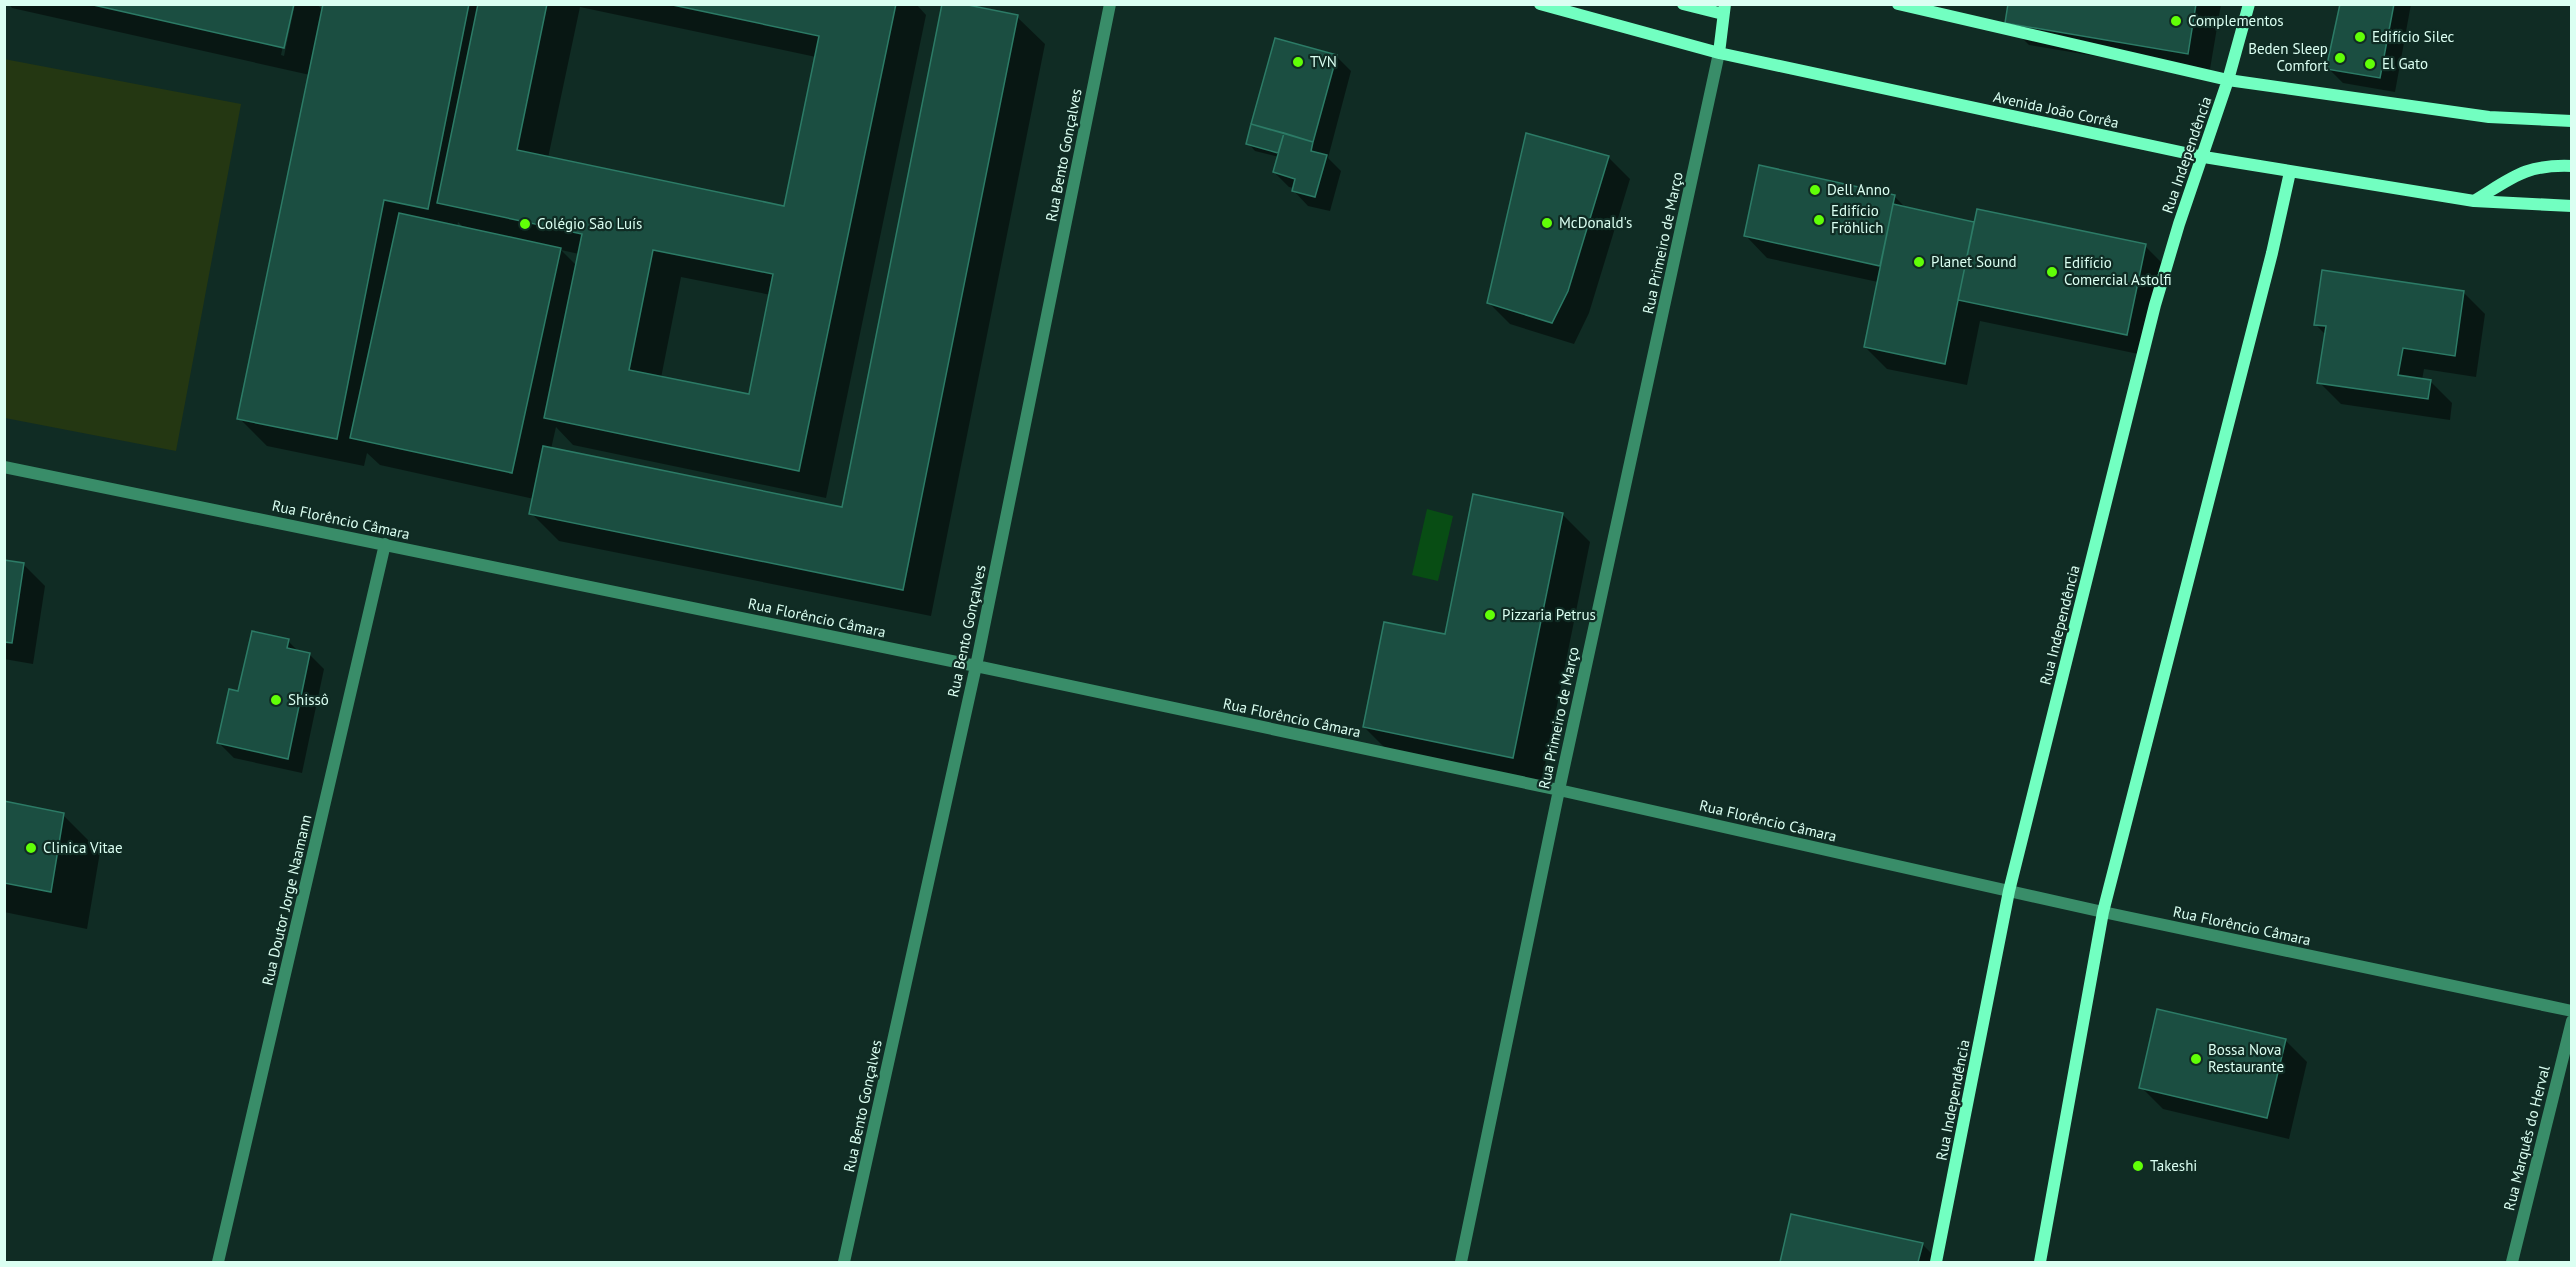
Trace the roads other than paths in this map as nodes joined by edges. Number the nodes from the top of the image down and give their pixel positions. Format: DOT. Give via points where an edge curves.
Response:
graph roads {
  1 [pos="1110,4"];
  2 [pos="1540,4"];
  3 [pos="1683,4"];
  4 [pos="1898,4"];
  5 [pos="2249,4"];
  6 [pos="1724,9"];
  7 [pos="1719,53"];
  8 [pos="2228,80"];
  9 [pos="2571,122"];
  10 [pos="2204,157"];
  11 [pos="2571,166"];
  12 [pos="2290,172"];
  13 [pos="2474,201"];
  14 [pos="2571,206"];
  15 [pos="4,467"];
  16 [pos="385,544"];
  17 [pos="976,666"];
  18 [pos="1558,790"];
  19 [pos="2009,891"];
  20 [pos="2103,912"];
  21 [pos="2571,1011"];
  22 [pos="2571,1021"];
  23 [pos="218,1263"];
  24 [pos="844,1263"];
  25 [pos="1461,1263"];
  26 [pos="1936,1263"];
  27 [pos="2040,1263"];
  28 [pos="2512,1263"];
  1 -- 17 [label="street, Rua Bento Gonçalves"];
  2 -- 7 [label="street, Avenida João Corrêa"];
  3 -- 6 [label="street"];
  4 -- 8 [label="street"];
  5 -- 8 [label="street, Rua Independência"];
  6 -- 7 [label="street, Rua Primeiro de Março"];
  7 -- 10 [label="street, Avenida João Corrêa"];
  7 -- 18 [label="street, Rua Primeiro de Março"];
  8 -- 9 [label="street" via="2489,117"];
  8 -- 10 [label="street, Rua Independência"];
  10 -- 12 [label="street, Avenida João Corrêa"];
  10 -- 19 [label="street, Rua Independência" via="2155,305"];
  11 -- 13 [label="street" via="2548,165 2525,171"];
  12 -- 13 [label="street, Avenida João Corrêa"];
  12 -- 20 [label="street"];
  13 -- 14 [label="street, Avenida João Corrêa"];
  15 -- 16 [label="street, Rua Florêncio Câmara"];
  16 -- 17 [label="street, Rua Florêncio Câmara"];
  16 -- 23 [label="street, Rua Doutor Jorge Naamann"];
  17 -- 18 [label="street, Rua Florêncio Câmara"];
  17 -- 24 [label="street, Rua Bento Gonçalves"];
  18 -- 19 [label="street, Rua Florêncio Câmara"];
  18 -- 25 [label="street, Rua Primeiro de Março"];
  19 -- 20 [label="street, Rua Florêncio Câmara"];
  19 -- 26 [label="street, Rua Independência"];
  20 -- 21 [label="street, Rua Florêncio Câmara"];
  20 -- 27 [label="street"];
  22 -- 28 [label="street, Rua Marquês do Herval"];
}
